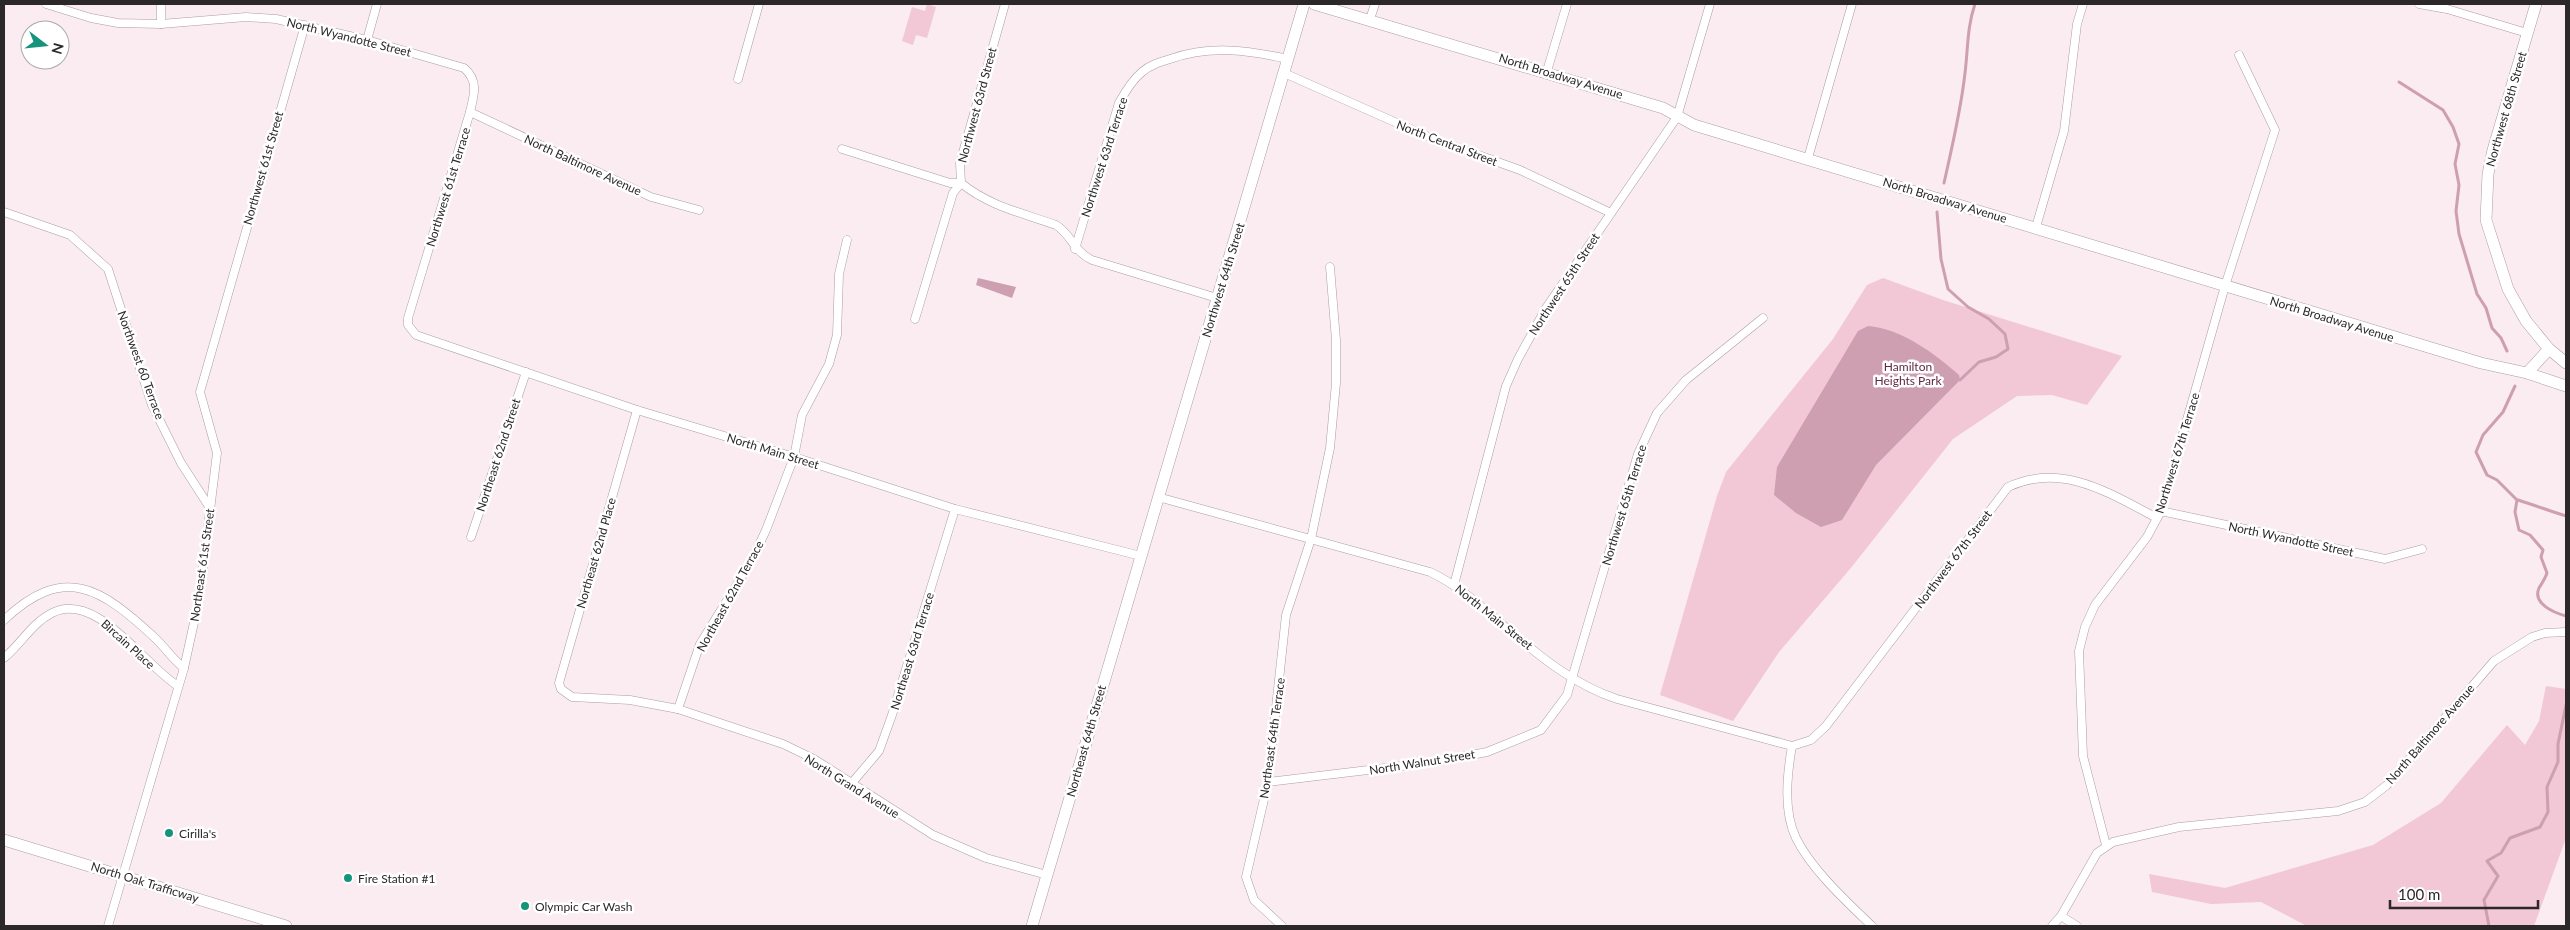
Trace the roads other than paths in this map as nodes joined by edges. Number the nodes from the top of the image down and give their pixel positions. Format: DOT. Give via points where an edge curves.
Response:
graph roads {
  1 [pos="46,4"];
  2 [pos="161,4"];
  3 [pos="377,4"];
  4 [pos="759,4"];
  5 [pos="1006,4"];
  6 [pos="1304,4"];
  7 [pos="1314,4"];
  8 [pos="1374,4"];
  9 [pos="1567,4"];
  10 [pos="1710,4"];
  11 [pos="1852,4"];
  12 [pos="2083,4"];
  13 [pos="2419,4"];
  14 [pos="2536,4"];
  15 [pos="1370,20"];
  16 [pos="161,24"];
  17 [pos="305,24"];
  18 [pos="2527,33"];
  19 [pos="367,40"];
  20 [pos="2239,55"];
  21 [pos="1288,59"];
  22 [pos="443,61"];
  23 [pos="1547,72"];
  24 [pos="1284,74"];
  25 [pos="738,79"];
  26 [pos="470,112"];
  27 [pos="1678,117"];
  28 [pos="842,149"];
  29 [pos="1808,158"];
  30 [pos="961,183"];
  31 [pos="699,210"];
  32 [pos="4,213"];
  33 [pos="1611,213"];
  34 [pos="2036,227"];
  35 [pos="847,240"];
  36 [pos="1075,249"];
  37 [pos="1330,267"];
  38 [pos="2225,286"];
  39 [pos="1217,298"];
  40 [pos="222,312"];
  41 [pos="1763,318"];
  42 [pos="915,319"];
  43 [pos="411,330"];
  44 [pos="2549,349"];
  45 [pos="2566,363"];
  46 [pos="526,372"];
  47 [pos="2527,373"];
  48 [pos="2566,386"];
  49 [pos="637,410"];
  50 [pos="794,457"];
  51 [pos="1158,497"];
  52 [pos="210,508"];
  53 [pos="955,509"];
  54 [pos="2159,515"];
  55 [pos="471,538"];
  56 [pos="1312,539"];
  57 [pos="2422,549"];
  58 [pos="1141,556"];
  59 [pos="1454,585"];
  60 [pos="4,620"];
  61 [pos="2566,632"];
  62 [pos="4,658"];
  63 [pos="184,668"];
  64 [pos="1573,679"];
  65 [pos="178,686"];
  66 [pos="565,694"];
  67 [pos="678,709"];
  68 [pos="1792,746"];
  69 [pos="1268,782"];
  70 [pos="851,784"];
  71 [pos="4,840"];
  72 [pos="2106,845"];
  73 [pos="123,875"];
  74 [pos="1047,875"];
  75 [pos="2060,916"];
  76 [pos="108,926"];
  77 [pos="286,926"];
  78 [pos="1032,926"];
  79 [pos="1282,926"];
  80 [pos="1872,926"];
  81 [pos="2052,926"];
  82 [pos="2077,926"];
  1 -- 16 [label="street, North Wyandotte Street" via="118,23"];
  2 -- 16 [label="street"];
  3 -- 19 [label="street"];
  4 -- 25 [label="street"];
  5 -- 30 [label="street, Northwest 63rd Street" via="960,163"];
  6 -- 21 [label="street, Northwest 64th Street"];
  7 -- 15 [label="street, North Broadway Avenue"];
  8 -- 15 [label="street"];
  9 -- 23 [label="street"];
  10 -- 27 [label="street"];
  11 -- 29 [label="street"];
  12 -- 34 [label="street" via="2077,24 2064,131"];
  13 -- 18 [label="street"];
  14 -- 18 [label="street, Northwest 68th Street"];
  15 -- 23 [label="street, North Broadway Avenue"];
  16 -- 17 [label="street, North Wyandotte Street" via="246,17"];
  17 -- 19 [label="street, North Wyandotte Street"];
  17 -- 40 [label="street, Northwest 61st Street"];
  18 -- 44 [label="street, Northwest 68th Street" via="2493,150 2488,174 2486,220 2508,289 2526,321"];
  19 -- 22 [label="street, North Wyandotte Street"];
  20 -- 38 [label="street, Northwest 67th Terrace" via="2275,130"];
  21 -- 24 [label="street, Northwest 64th Street"];
  21 -- 36 [label="street, Northwest 63rd Terrace" via="1252,51 1217,49 1172,58 1142,72 1127,88 1119,103"];
  22 -- 26 [label="street, Northwest 61st Terrace" via="464,68 473,78"];
  23 -- 27 [label="street, North Broadway Avenue" via="1663,108"];
  24 -- 33 [label="street, North Central Street" via="1431,138 1520,170"];
  24 -- 39 [label="street, Northwest 64th Street"];
  26 -- 31 [label="street, North Baltimore Avenue" via="651,197"];
  26 -- 43 [label="street, Northwest 61st Terrace" via="408,318"];
  27 -- 29 [label="street, North Broadway Avenue" via="1694,125"];
  27 -- 33 [label="street, Northwest 65th Street"];
  28 -- 30 [label="street" via="950,183"];
  29 -- 34 [label="street, North Broadway Avenue"];
  30 -- 36 [label="street" via="991,203 1056,225"];
  30 -- 42 [label="street, Northwest 63rd Street" via="953,193"];
  32 -- 52 [label="street, Northwest 60 Terrace" via="70,235 108,269 152,405 181,463"];
  33 -- 59 [label="street, Northwest 65th Street" via="1546,308 1506,386"];
  34 -- 38 [label="street, North Broadway Avenue"];
  35 -- 50 [label="street, Northeast 62nd Terrace" via="839,274 838,320 833,350 802,416"];
  36 -- 39 [label="street" via="1103,264"];
  37 -- 56 [label="street, Northeast 64th Terrace" via="1336,340 1334,416"];
  38 -- 47 [label="street, North Broadway Avenue" via="2481,363"];
  38 -- 54 [label="street, Northwest 67th Terrace"];
  39 -- 51 [label="street, Northwest 64th Street"];
  40 -- 52 [label="street, Northeast 61st Street" via="200,392 217,453"];
  41 -- 64 [label="street, Northwest 65th Terrace" via="1693,374 1657,413 1638,454"];
  43 -- 46 [label="street, North Main Street"];
  44 -- 45 [label="street"];
  44 -- 47 [label="street"];
  46 -- 49 [label="street, North Main Street"];
  46 -- 55 [label="street, Northeast 62nd Street"];
  47 -- 48 [label="street, North Broadway Avenue"];
  49 -- 50 [label="street, North Main Street"];
  49 -- 66 [label="street, Northeast 62nd Place" via="559,683"];
  50 -- 53 [label="street, North Main Street"];
  50 -- 67 [label="street, Northeast 62nd Terrace" via="752,560 700,644"];
  51 -- 56 [label="street, North Main Street"];
  51 -- 58 [label="street, Northwest 64th Street"];
  52 -- 63 [label="street, Northeast 61st Street" via="200,600"];
  53 -- 58 [label="street, North Main Street"];
  53 -- 70 [label="street, Northeast 63rd Terrace" via="879,751"];
  54 -- 57 [label="street, North Wyandotte Street" via="2385,558"];
  54 -- 68 [label="street, Northwest 67th Street" via="2102,490 2058,476 2036,477 2008,487 1826,726 1811,740"];
  54 -- 72 [label="street, Northwest 67th Terrace" via="2147,537 2095,605 2079,651 2083,756"];
  56 -- 59 [label="street, North Main Street" via="1430,572"];
  56 -- 69 [label="street, Northeast 64th Terrace" via="1286,615"];
  58 -- 74 [label="street, Northeast 64th Street"];
  59 -- 64 [label="street, North Main Street"];
  60 -- 63 [label="street, Bircain Place" via="21,604 46,590 60,587 88,590 108,598"];
  61 -- 72 [label="street, North Baltimore Avenue" via="2532,637 2494,661 2387,784 2365,802 2338,811 2179,827"];
  62 -- 65 [label="street, Bircain Place" via="35,625 52,613 64,609 85,610 102,620"];
  63 -- 65 [label="street, Northeast 61st Street"];
  64 -- 68 [label="street, North Main Street" via="1617,699"];
  64 -- 69 [label="street, North Walnut Street" via="1567,695 1541,730 1487,752 1419,765"];
  65 -- 73 [label="street, Northeast 61st Street"];
  66 -- 67 [label="street, North Grand Avenue" via="630,700"];
  67 -- 70 [label="street, North Grand Avenue" via="783,744 814,759"];
  68 -- 80 [label="street" via="1788,797 1796,838 1829,884"];
  69 -- 79 [label="street, Northeast 64th Terrace" via="1246,877 1254,900"];
  70 -- 74 [label="street, North Grand Avenue" via="908,821 959,848"];
  71 -- 73 [label="street, North Oak Trafficway"];
  72 -- 75 [label="street" via="2093,858"];
  73 -- 76 [label="street, Northeast 61st Street"];
  73 -- 77 [label="street, North Oak Trafficway"];
  74 -- 78 [label="street, Northeast 64th Street"];
  75 -- 81 [label="street"];
  75 -- 82 [label="street"];
}
